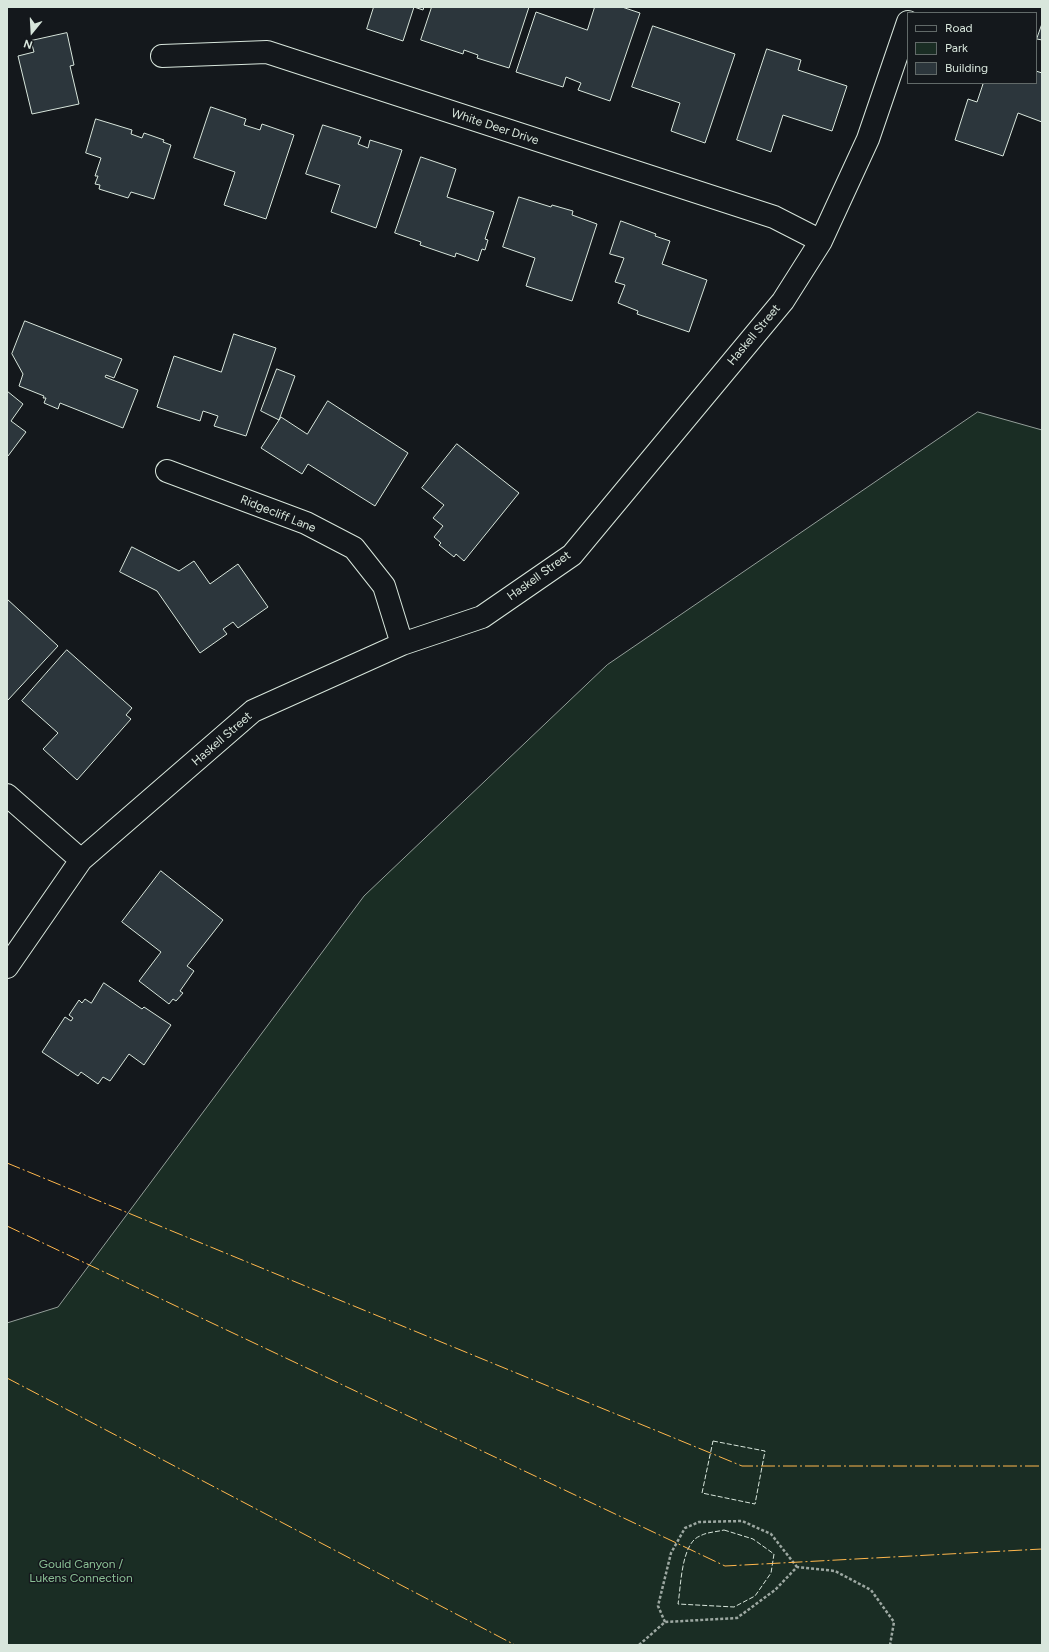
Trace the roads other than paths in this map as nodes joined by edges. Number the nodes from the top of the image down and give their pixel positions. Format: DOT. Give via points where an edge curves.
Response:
graph roads {
  1 [pos="907,25"];
  2 [pos="162,56"];
  3 [pos="821,241"];
  4 [pos="167,470"];
  5 [pos="402,644"];
  6 [pos="7,795"];
  7 [pos="81,860"];
  8 [pos="7,967"];
  1 -- 3 [label="street, Haskell Street" via="868,139"];
  2 -- 3 [label="street, White Deer Drive" via="267,52 774,217"];
  3 -- 5 [label="street, Haskell Street" via="783,301 572,555 482,617"];
  4 -- 5 [label="street, Ridgecliff Lane" via="306,523 354,548 384,586"];
  5 -- 7 [label="street, Haskell Street" via="253,711"];
  6 -- 7 [label="street"];
  7 -- 8 [label="street, Haskell Street"];
}
